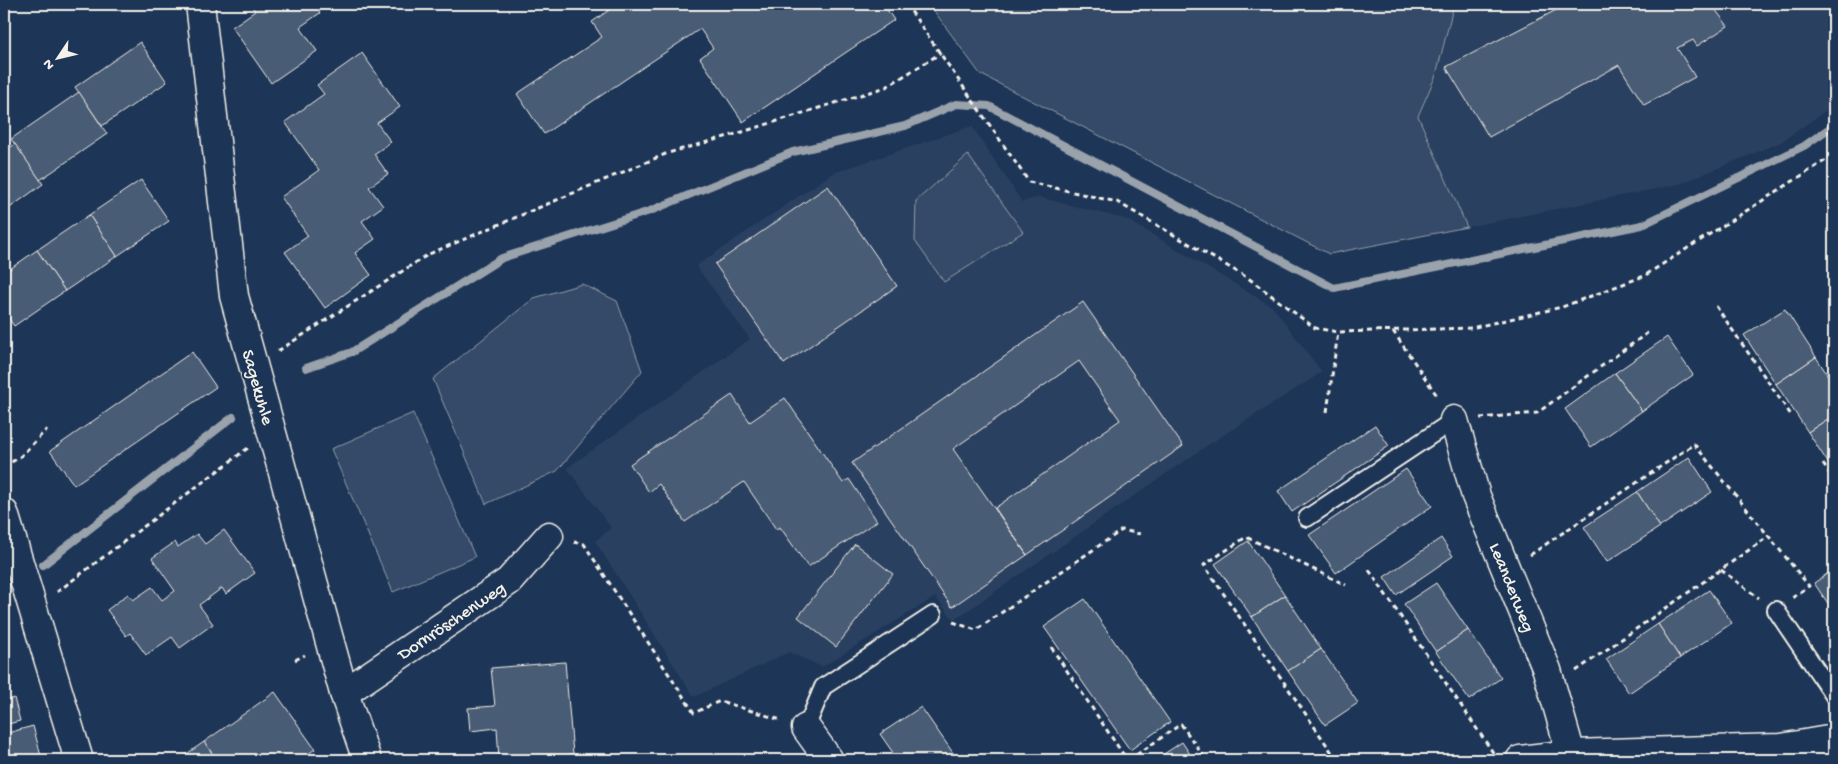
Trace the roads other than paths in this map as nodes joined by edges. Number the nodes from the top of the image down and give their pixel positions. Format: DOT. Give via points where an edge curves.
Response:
graph roads {
  1 [pos="200,4"];
  2 [pos="1454,420"];
  3 [pos="4,514"];
  4 [pos="1307,518"];
  5 [pos="549,536"];
  6 [pos="1776,610"];
  7 [pos="934,615"];
  8 [pos="344,693"];
  9 [pos="1834,696"];
  10 [pos="806,728"];
  11 [pos="1834,739"];
  12 [pos="1571,754"];
  13 [pos="79,760"];
  14 [pos="367,760"];
  15 [pos="829,760"];
  16 [pos="1520,760"];
  1 -- 8 [label="street, Sagekuhle" via="234,296"];
  2 -- 4 [label="lane"];
  2 -- 12 [label="street, Leanderweg" via="1476,496 1547,670"];
  3 -- 13 [label="street"];
  5 -- 8 [label="street, Dornröschenweg" via="509,581"];
  6 -- 9 [label="lane"];
  7 -- 10 [label="lane" via="823,687"];
  8 -- 14 [label="street, Sagekuhle"];
  10 -- 15 [label="street"];
  11 -- 12 [label="street" via="1781,748"];
  12 -- 16 [label="street"];
}
